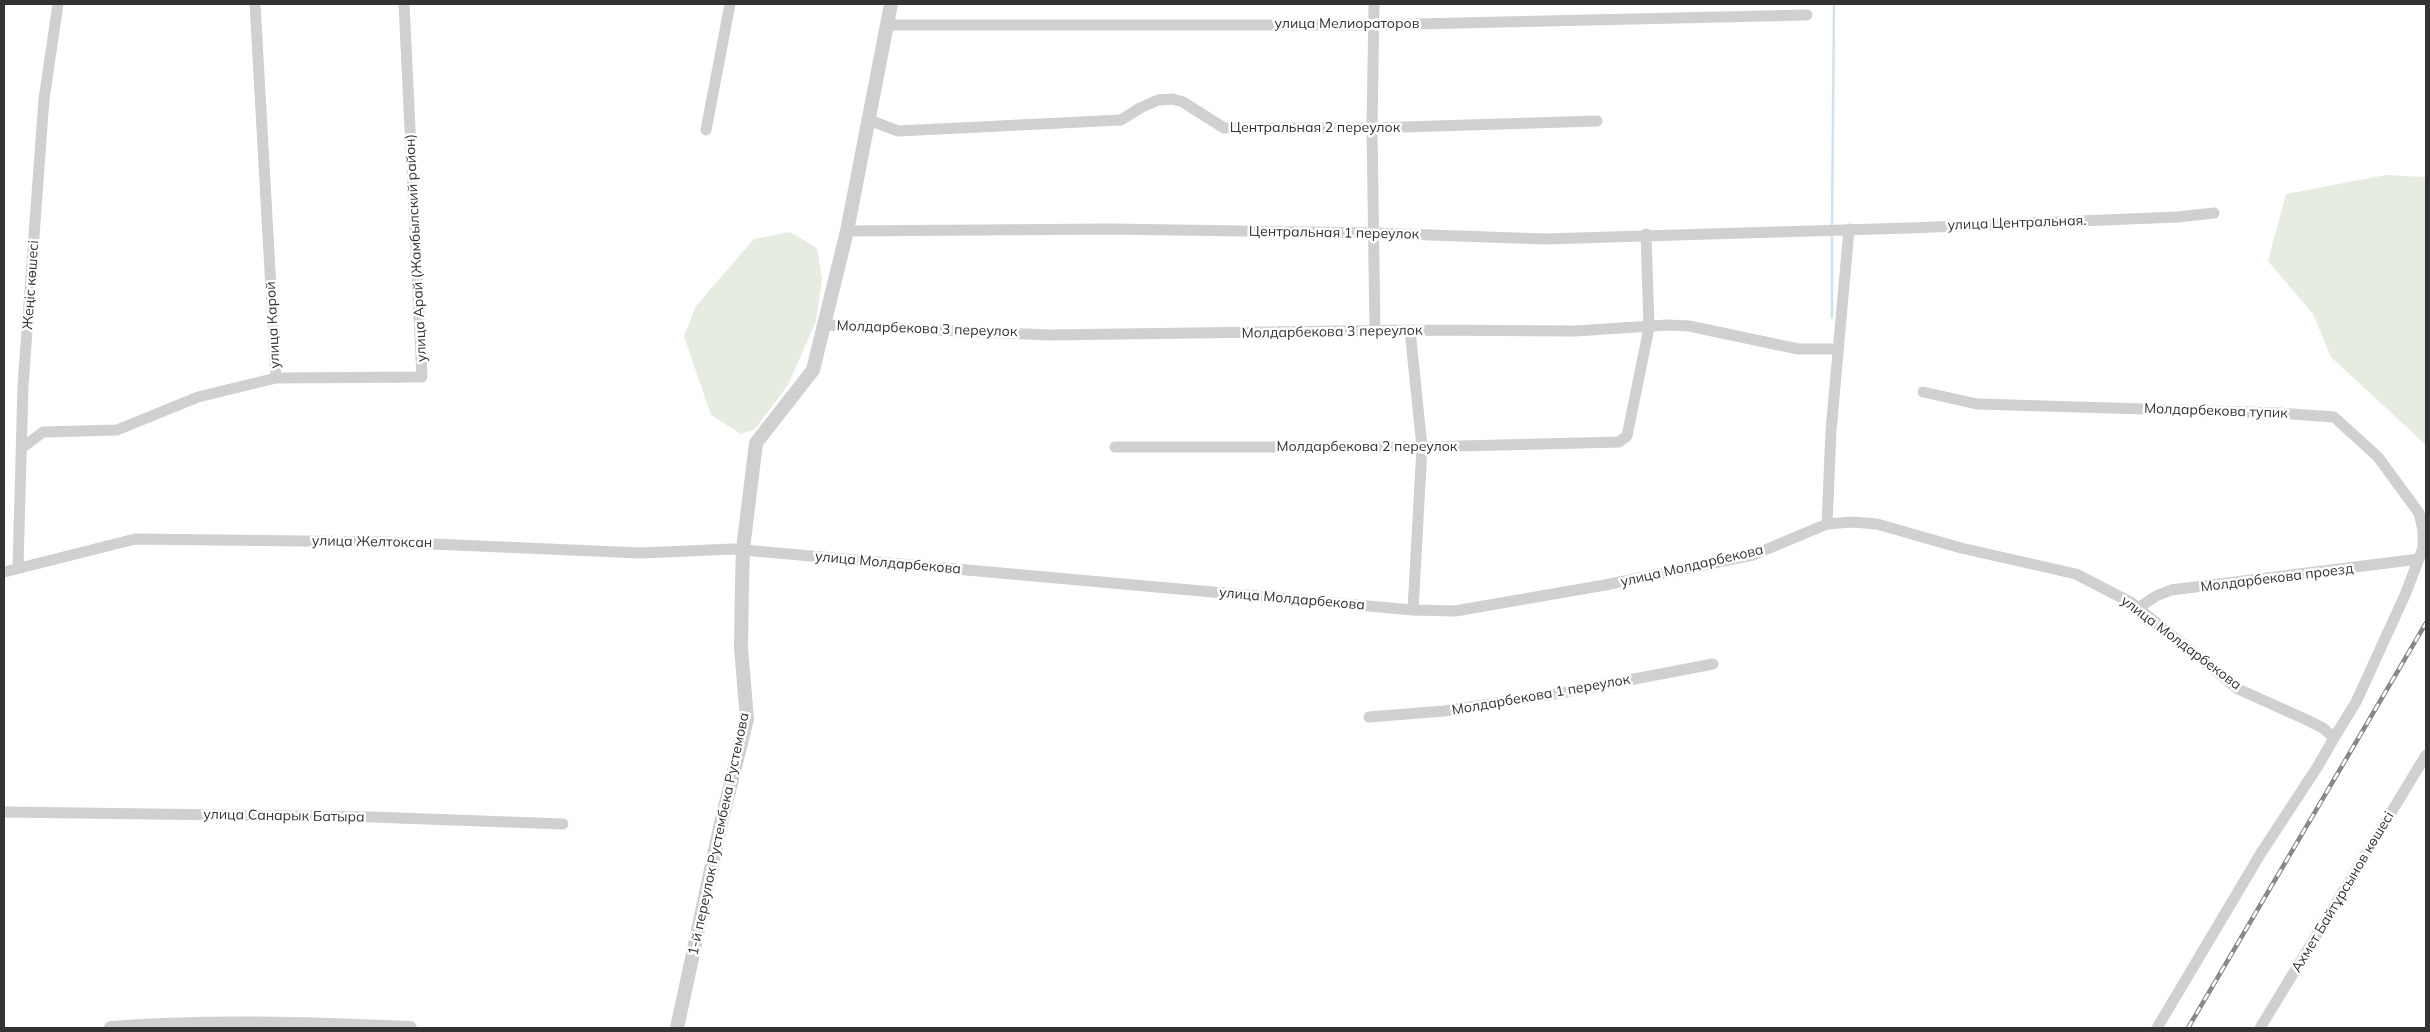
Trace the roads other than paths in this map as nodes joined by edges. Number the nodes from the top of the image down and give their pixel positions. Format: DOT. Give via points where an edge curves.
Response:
graph roads {
  1 [pos="58,4"];
  2 [pos="255,4"];
  3 [pos="404,4"];
  4 [pos="730,4"];
  5 [pos="891,4"];
  6 [pos="1374,4"];
  7 [pos="1807,15"];
  8 [pos="887,25"];
  9 [pos="1372,25"];
  10 [pos="869,120"];
  11 [pos="1597,121"];
  12 [pos="1372,128"];
  13 [pos="706,130"];
  14 [pos="2214,213"];
  15 [pos="1821,229"];
  16 [pos="1849,229"];
  17 [pos="847,231"];
  18 [pos="1374,233"];
  19 [pos="1646,234"];
  20 [pos="823,325"];
  21 [pos="1649,328"];
  22 [pos="1410,330"];
  23 [pos="1375,332"];
  24 [pos="1838,349"];
  25 [pos="276,378"];
  26 [pos="1923,392"];
  27 [pos="1115,447"];
  28 [pos="1422,447"];
  29 [pos="22,448"];
  30 [pos="1827,524"];
  31 [pos="743,549"];
  32 [pos="2419,559"];
  33 [pos="18,568"];
  34 [pos="4,572"];
  35 [pos="2138,608"];
  36 [pos="1413,610"];
  37 [pos="1713,664"];
  38 [pos="1369,717"];
  39 [pos="2334,738"];
  40 [pos="2425,760"];
  41 [pos="4,812"];
  42 [pos="563,824"];
  43 [pos="111,1028"];
  44 [pos="410,1028"];
  45 [pos="677,1028"];
  46 [pos="2157,1028"];
  47 [pos="2260,1028"];
  1 -- 29 [label="street, Жеңіс көшесі" via="44,99 23,386"];
  2 -- 25 [label="street, улица Карой"];
  3 -- 25 [label="street, улица Арай (Жамбылский район)" via="422,377"];
  4 -- 13 [label="street"];
  5 -- 8 [label="street, 1-й переулок Рустембека Рустемова"];
  6 -- 9 [label="street"];
  7 -- 9 [label="street, улица Мелиораторов"];
  8 -- 9 [label="street, улица Мелиораторов"];
  8 -- 10 [label="street, 1-й переулок Рустембека Рустемова"];
  9 -- 12 [label="street"];
  10 -- 12 [label="street, Центральная 2 переулок" via="898,131 1121,120 1158,100 1173,99 1224,128"];
  10 -- 17 [label="street, 1-й переулок Рустембека Рустемова"];
  11 -- 12 [label="street, Центральная 2 переулок"];
  12 -- 18 [label="street"];
  14 -- 16 [label="street, улица Центральная."];
  15 -- 16 [label="street, улица Центральная."];
  15 -- 19 [label="street, Центральная 1 переулок"];
  16 -- 24 [label="street"];
  17 -- 18 [label="street, Центральная 1 переулок" via="1111,229"];
  17 -- 20 [label="street, 1-й переулок Рустембека Рустемова"];
  18 -- 19 [label="street, Центральная 1 переулок" via="1544,239"];
  18 -- 23 [label="street"];
  19 -- 21 [label="street"];
  20 -- 23 [label="street, Молдарбекова 3 переулок" via="1049,335"];
  20 -- 31 [label="street, 1-й переулок Рустембека Рустемова" via="813,370 756,443"];
  21 -- 22 [label="street, Молдарбекова 3 переулок"];
  21 -- 24 [label="street, Молдарбекова 3 переулок" via="1689,326 1798,349"];
  21 -- 28 [label="street, Молдарбекова 2 переулок" via="1627,436 1618,442"];
  22 -- 23 [label="street, Молдарбекова 3 переулок"];
  22 -- 28 [label="street"];
  24 -- 30 [label="street"];
  25 -- 29 [label="street, улица Карой" via="198,397 117,430 43,432"];
  26 -- 32 [label="street, Молдарбекова тупик" via="1977,404 2334,417 2378,457 2419,513 2423,530"];
  27 -- 28 [label="street, Молдарбекова 2 переулок"];
  28 -- 36 [label="street"];
  29 -- 33 [label="street, Жеңіс көшесі"];
  30 -- 35 [label="street, улица Молдарбекова" via="1877,524 1961,548 2076,574"];
  30 -- 36 [label="street, улица Молдарбекова" via="1753,555 1455,611"];
  31 -- 33 [label="street, улица Желтоксан" via="641,553 386,542 135,540"];
  31 -- 36 [label="street, улица Молдарбекова"];
  31 -- 45 [label="street, 1-й переулок Рустембека Рустемова" via="741,648 747,719"];
  32 -- 35 [label="street, Молдарбекова проезд" via="2171,590"];
  32 -- 39 [label="street, Молдарбекова тупик" via="2356,702"];
  33 -- 34 [label="street, улица Желтоксан"];
  35 -- 39 [label="street, улица Молдарбекова" via="2238,688 2323,728"];
  37 -- 38 [label="street, Молдарбекова 1 переулок" via="1551,695 1444,711"];
  39 -- 46 [label="street"];
  40 -- 47 [label="street, Ахмет Байтұрсынов көшесі"];
  41 -- 42 [label="street, улица Санарык Батыра" via="372,817"];
  43 -- 44 [label="street" via="160,1024 291,1023"];
}
